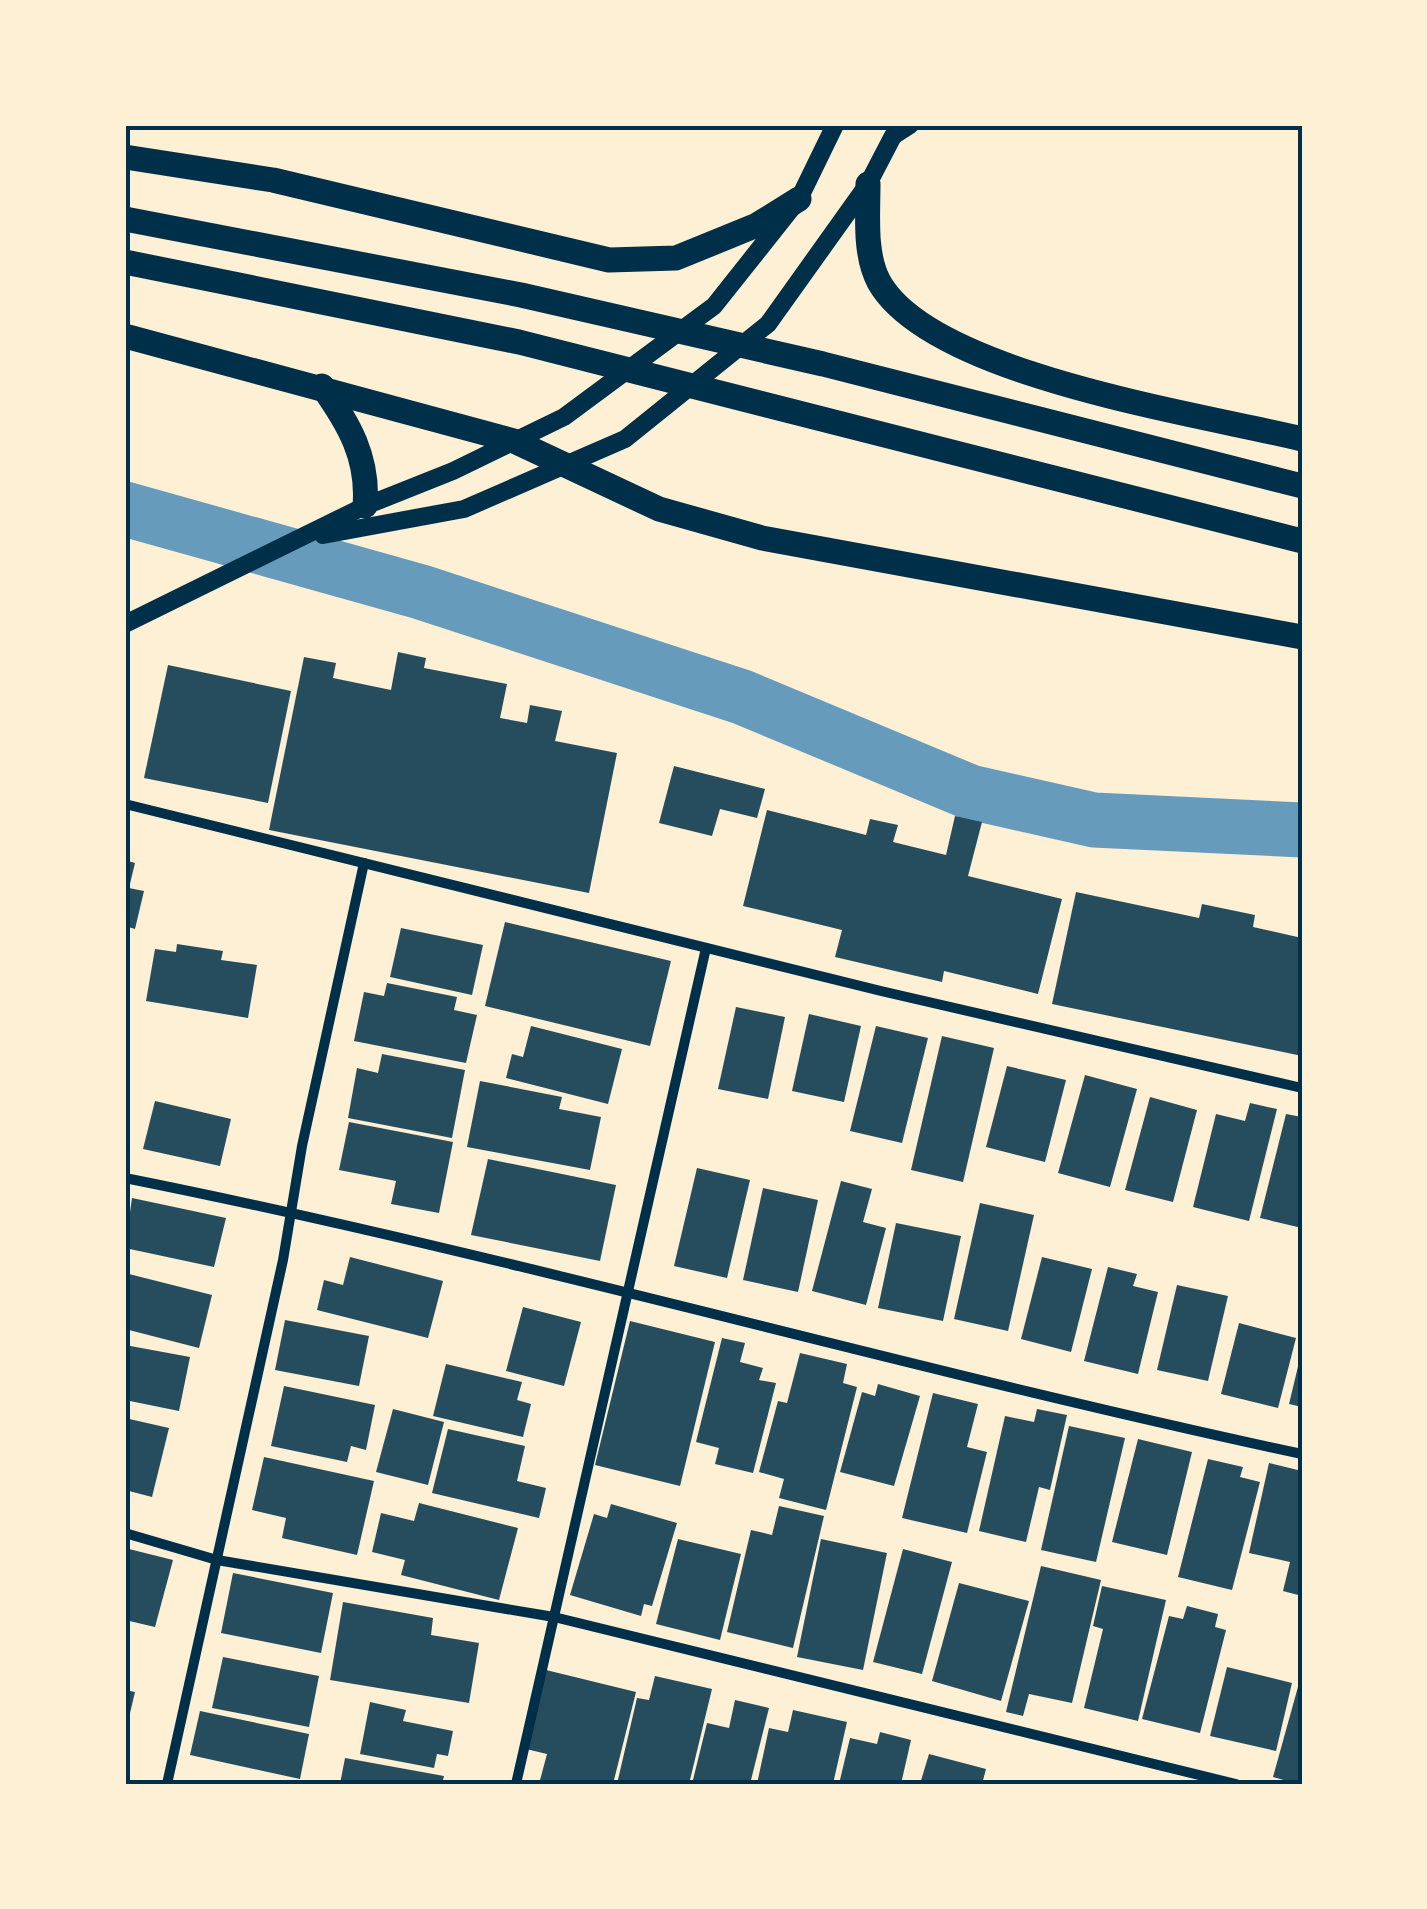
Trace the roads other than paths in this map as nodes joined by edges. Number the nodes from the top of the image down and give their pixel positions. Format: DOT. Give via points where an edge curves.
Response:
graph roads {
  1 [pos="835,125"];
  2 [pos="910,125"];
  3 [pos="125,157"];
  4 [pos="868,184"];
  5 [pos="799,199"];
  6 [pos="125,218"];
  7 [pos="125,262"];
  8 [pos="125,336"];
  9 [pos="322,386"];
  10 [pos="1302,439"];
  11 [pos="514,441"];
  12 [pos="570,464"];
  13 [pos="1302,486"];
  14 [pos="365,506"];
  15 [pos="308,538"];
  16 [pos="1302,541"];
  17 [pos="125,624"];
  18 [pos="1302,637"];
  19 [pos="125,804"];
  20 [pos="364,863"];
  21 [pos="706,948"];
  22 [pos="1302,1088"];
  23 [pos="125,1178"];
  24 [pos="291,1212"];
  25 [pos="628,1289"];
  26 [pos="1302,1454"];
  27 [pos="125,1533"];
  28 [pos="216,1560"];
  29 [pos="554,1617"];
  30 [pos="167,1784"];
  31 [pos="516,1784"];
  32 [pos="1236,1784"];
  1 -- 5 [label="street"];
  2 -- 4 [label="street" via="893,136"];
  3 -- 5 [label="main road" via="274,180 609,260 676,258 757,225"];
  4 -- 10 [label="main road" via="869,250 877,279 894,304 964,349 1073,386"];
  4 -- 12 [label="street" via="749,343 625,439"];
  5 -- 11 [label="street" via="714,306 564,417"];
  6 -- 13 [label="main road" via="597,312"];
  7 -- 16 [label="main road" via="519,342"];
  8 -- 9 [label="main road"];
  9 -- 11 [label="main road"];
  9 -- 14 [label="main road" via="360,450"];
  11 -- 12 [label="main road"];
  11 -- 14 [label="street"];
  12 -- 15 [label="street" via="464,509"];
  12 -- 18 [label="main road" via="659,509 762,538"];
  14 -- 15 [label="street"];
  15 -- 17 [label="street"];
  19 -- 20 [label="street"];
  20 -- 21 [label="street"];
  20 -- 24 [label="street"];
  21 -- 22 [label="street"];
  21 -- 25 [label="street"];
  23 -- 24 [label="street"];
  24 -- 25 [label="street"];
  24 -- 28 [label="street"];
  25 -- 26 [label="street"];
  25 -- 29 [label="street"];
  27 -- 28 [label="street"];
  28 -- 29 [label="street"];
  28 -- 30 [label="street"];
  29 -- 31 [label="street"];
  29 -- 32 [label="street"];
}
